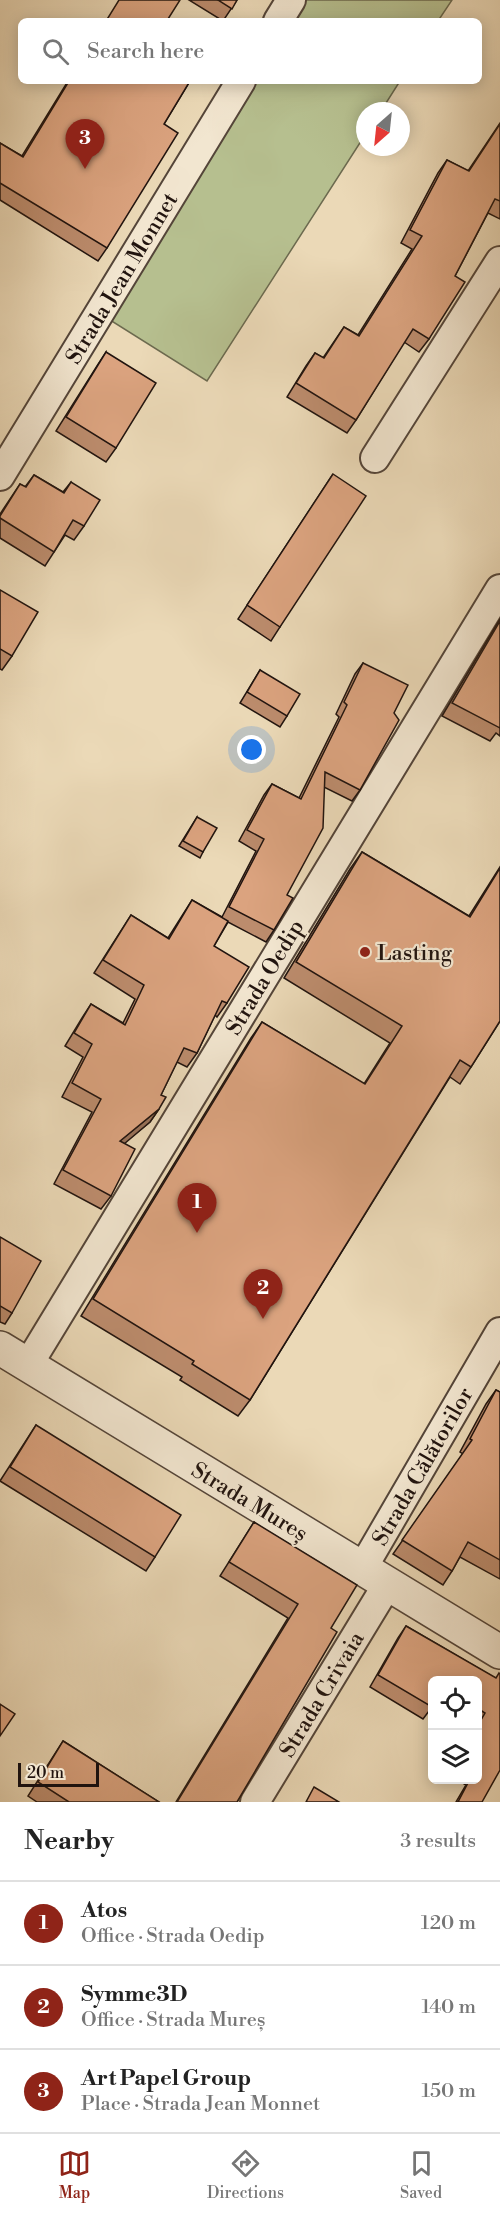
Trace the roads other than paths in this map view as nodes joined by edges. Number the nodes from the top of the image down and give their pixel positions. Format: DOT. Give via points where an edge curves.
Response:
graph roads {
  1 [pos="291,0"];
  2 [pos="280,18"];
  3 [pos="239,84"];
  4 [pos="500,261"];
  5 [pos="375,458"];
  6 [pos="0,476"];
  7 [pos="500,589"];
  8 [pos="500,1332"];
  9 [pos="0,1348"];
  10 [pos="28,1365"];
  11 [pos="374,1577"];
  12 [pos="500,1652"];
  13 [pos="255,1802"];
  1 -- 2 [label="street"];
  3 -- 6 [label="street, Strada Jean Monnet"];
  4 -- 5 [label="street"];
  7 -- 10 [label="street, Strada Oedip"];
  8 -- 11 [label="street, Strada Călătorilor"];
  9 -- 10 [label="street, Strada Mureș"];
  10 -- 11 [label="street, Strada Mureș"];
  11 -- 12 [label="street, Strada Mureș"];
  11 -- 13 [label="street, Strada Crivaia"];
}
